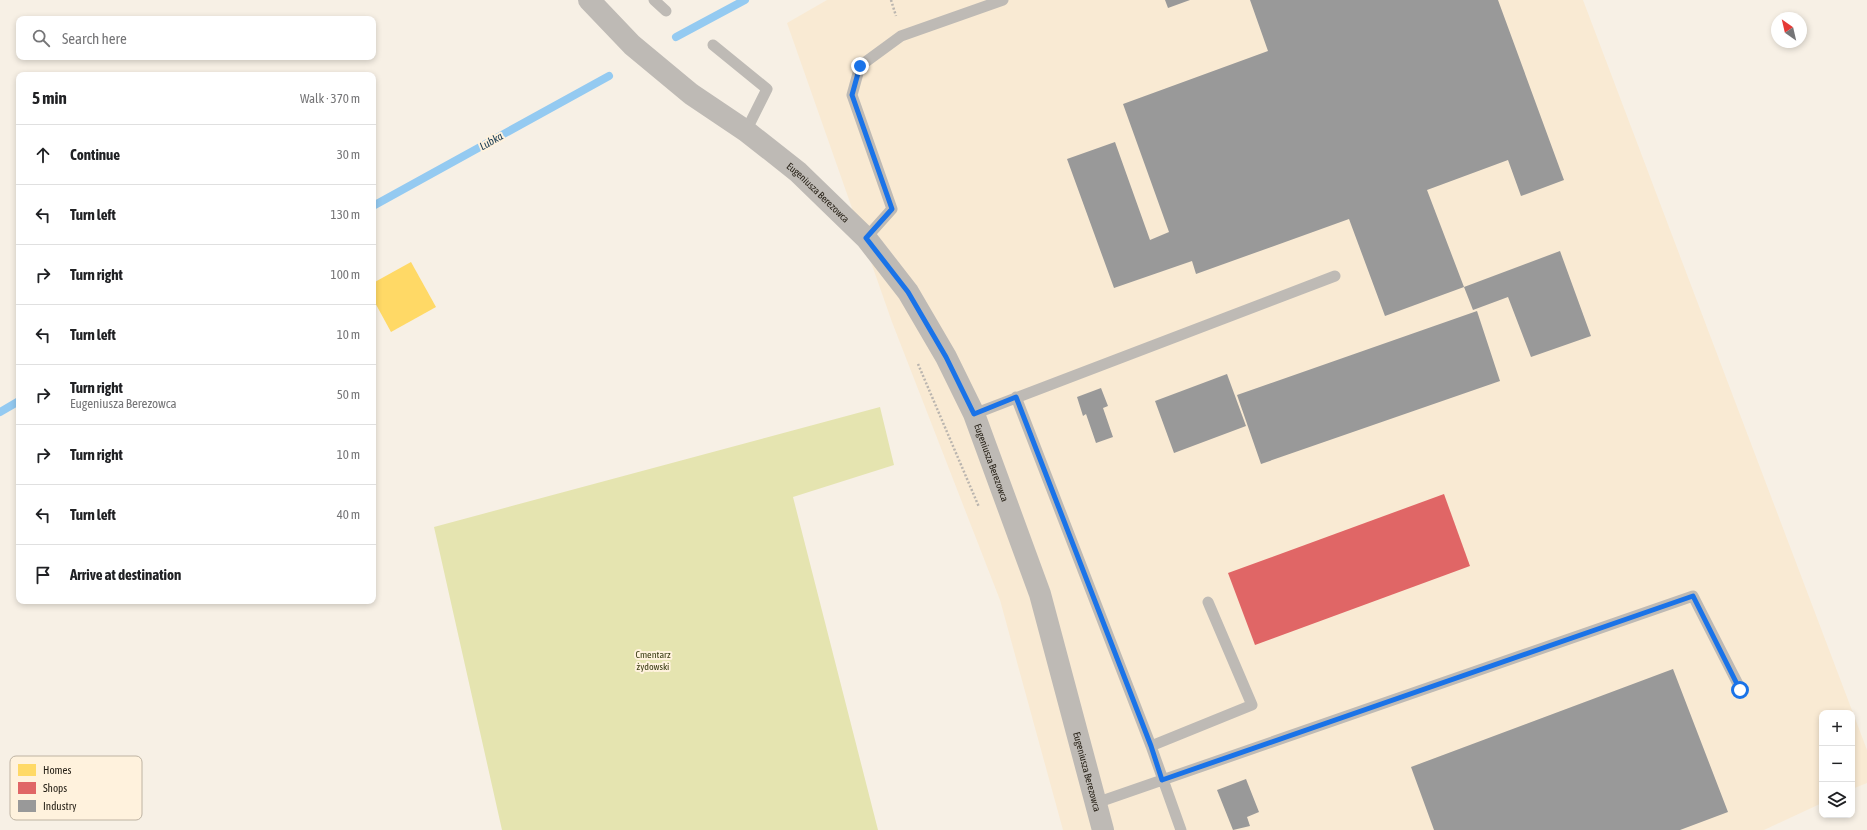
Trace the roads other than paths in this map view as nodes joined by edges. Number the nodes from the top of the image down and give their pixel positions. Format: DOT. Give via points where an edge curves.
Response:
graph roads {
  1 [pos="588,0"];
  2 [pos="654,0"];
  3 [pos="1003,0"];
  4 [pos="666,11"];
  5 [pos="713,45"];
  6 [pos="746,131"];
  7 [pos="866,238"];
  8 [pos="1335,276"];
  9 [pos="1016,397"];
  10 [pos="974,414"];
  11 [pos="1208,602"];
  12 [pos="1740,690"];
  13 [pos="1151,746"];
  14 [pos="1162,780"];
  15 [pos="1096,803"];
  16 [pos="1103,830"];
  17 [pos="1182,830"];
  1 -- 6 [label="street, Eugeniusza Berezowca" via="632,45 656,65 691,94"];
  2 -- 4 [label="lane"];
  3 -- 7 [label="lane" via="901,36 860,66 852,95 892,209"];
  5 -- 6 [label="lane" via="767,89"];
  6 -- 7 [label="street, Eugeniusza Berezowca" via="798,172"];
  7 -- 10 [label="street, Eugeniusza Berezowca" via="908,292 946,357"];
  8 -- 9 [label="lane"];
  9 -- 10 [label="lane"];
  9 -- 13 [label="lane"];
  10 -- 15 [label="street, Eugeniusza Berezowca" via="1040,594"];
  11 -- 13 [label="lane" via="1252,705"];
  12 -- 14 [label="lane" via="1693,596"];
  13 -- 14 [label="lane"];
  14 -- 15 [label="lane"];
  14 -- 17 [label="lane"];
  15 -- 16 [label="street, Eugeniusza Berezowca"];
}
